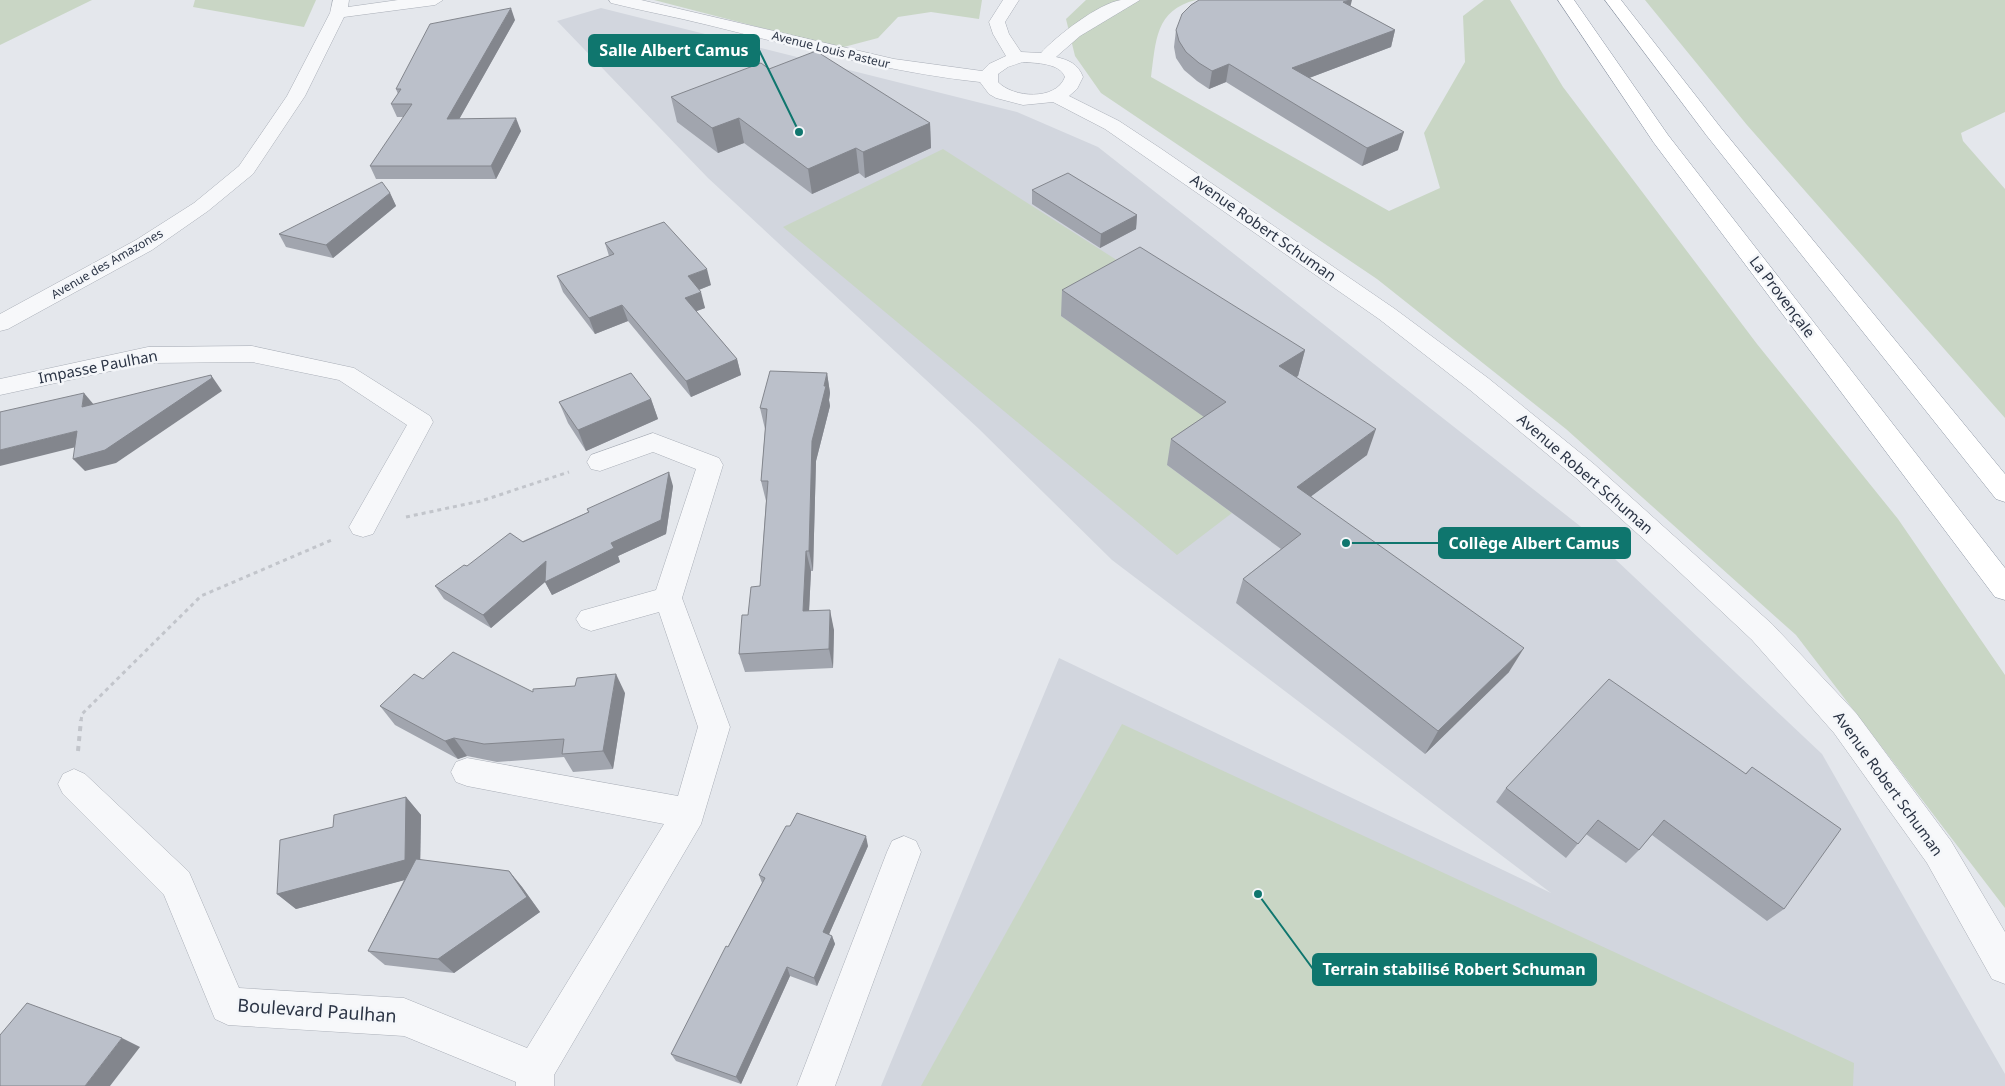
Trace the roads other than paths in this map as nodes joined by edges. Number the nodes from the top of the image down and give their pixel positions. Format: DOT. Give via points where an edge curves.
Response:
graph roads {
  1 [pos="435,0"];
  2 [pos="617,0"];
  3 [pos="1011,0"];
  4 [pos="1132,0"];
  5 [pos="1566,0"];
  6 [pos="1613,0"];
  7 [pos="339,6"];
  8 [pos="1016,58"];
  9 [pos="1046,58"];
  10 [pos="988,77"];
  11 [pos="1055,96"];
  12 [pos="0,324"];
  13 [pos="0,387"];
  14 [pos="600,462"];
  15 [pos="2005,492"];
  16 [pos="363,527"];
  17 [pos="2005,589"];
  18 [pos="668,598"];
  19 [pos="592,619"];
  20 [pos="467,772"];
  21 [pos="74,784"];
  22 [pos="689,813"];
  23 [pos="904,852"];
  24 [pos="2005,966"];
  25 [pos="535,1079"];
  26 [pos="816,1086"];
  1 -- 7 [label="street"];
  2 -- 10 [label="street, Avenue Louis Pasteur" via="886,64"];
  3 -- 8 [label="street" via="997,22"];
  4 -- 9 [label="street" via="1076,32"];
  5 -- 17 [label="highway, La Provençale" via="1661,138"];
  6 -- 15 [label="highway" via="1714,132"];
  7 -- 12 [label="street, Avenue des Amazones" via="296,96 246,170 201,207 144,245"];
  8 -- 9 [label="street"];
  8 -- 10 [label="street" via="996,66"];
  9 -- 11 [label="street" via="1068,68 1073,76 1073,84"];
  10 -- 11 [label="street" via="995,90 1016,98"];
  11 -- 24 [label="street, Avenue Robert Schuman" via="1112,125 1154,152 1387,314 1479,384 1681,556 1762,632 1845,723 1939,852"];
  13 -- 16 [label="street, Impasse Paulhan" via="148,355 252,354 346,374 421,422"];
  14 -- 18 [label="street" via="652,442 710,465"];
  18 -- 19 [label="street"];
  18 -- 22 [label="street" via="714,727"];
  20 -- 22 [label="street"];
  21 -- 25 [label="street, Boulevard Paulhan" via="177,884 228,1006 404,1017"];
  22 -- 25 [label="street"];
  23 -- 26 [label="street"];
}
